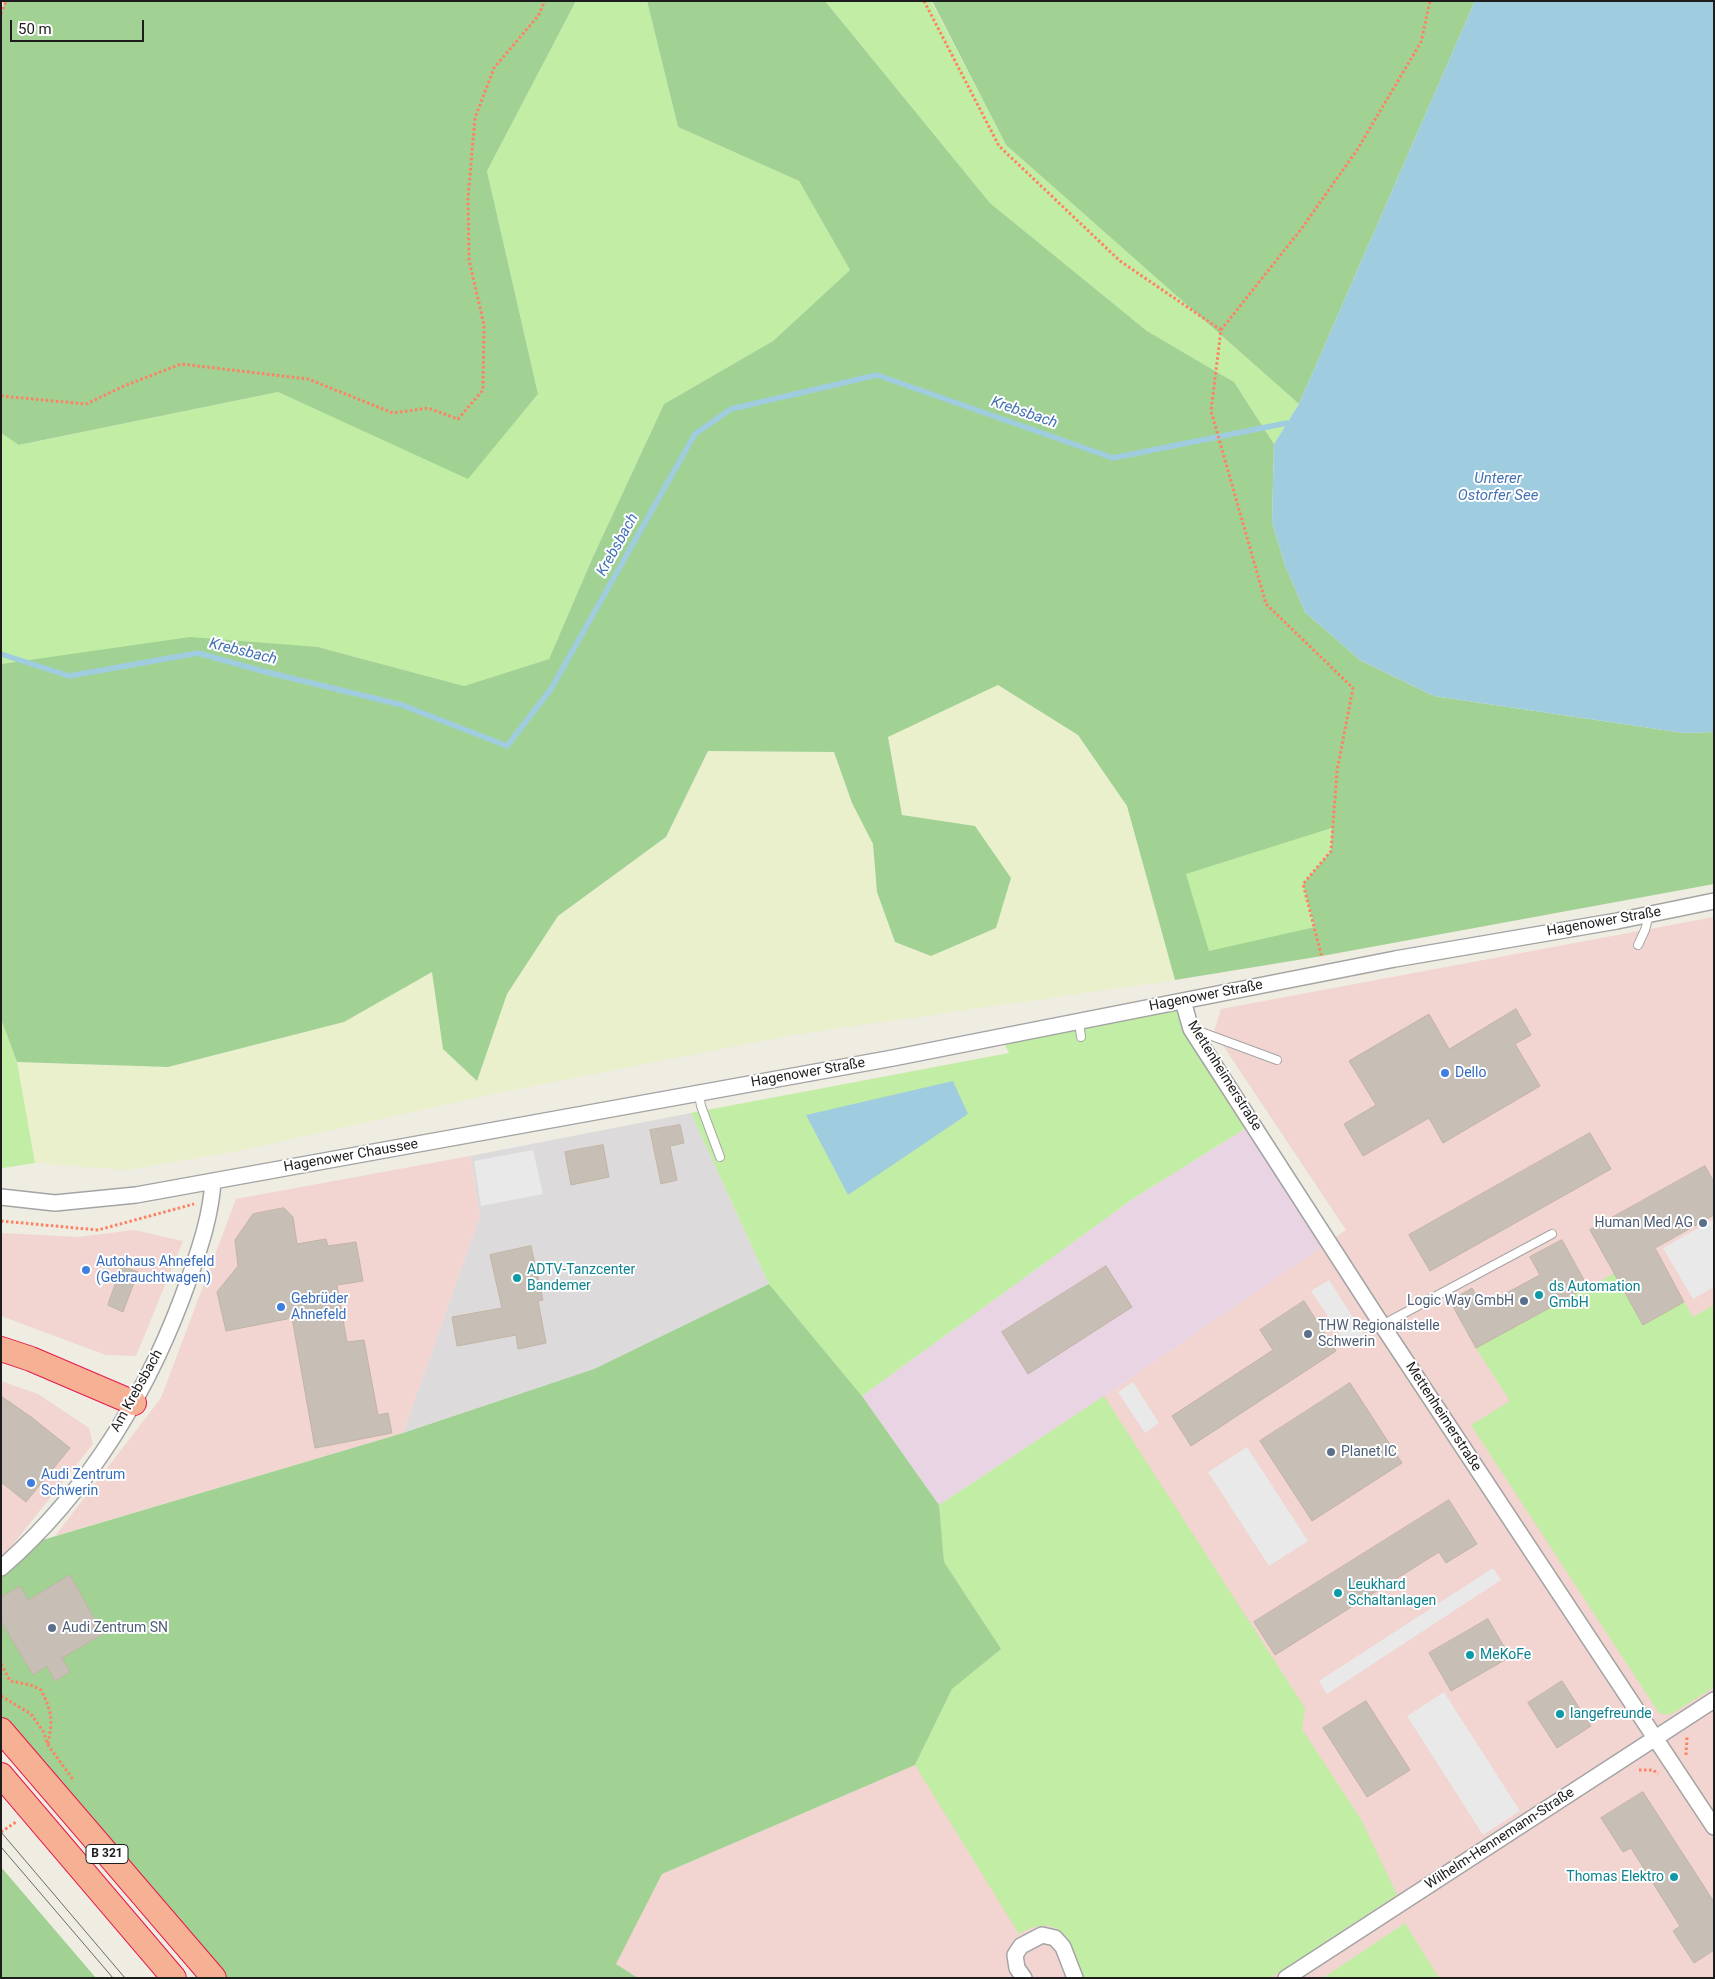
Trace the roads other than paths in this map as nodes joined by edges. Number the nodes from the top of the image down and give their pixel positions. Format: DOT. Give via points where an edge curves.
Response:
graph roads {
  1 [pos="1714,901"];
  2 [pos="1649,915"];
  3 [pos="1638,945"];
  4 [pos="1183,1001"];
  5 [pos="1079,1021"];
  6 [pos="1191,1028"];
  7 [pos="1081,1036"];
  8 [pos="1277,1060"];
  9 [pos="699,1094"];
  10 [pos="720,1157"];
  11 [pos="213,1181"];
  12 [pos="1,1197"];
  13 [pos="1552,1234"];
  14 [pos="1382,1325"];
  15 [pos="1,1348"];
  16 [pos="134,1403"];
  17 [pos="1,1568"];
  18 [pos="1714,1700"];
  19 [pos="1,1730"];
  20 [pos="1656,1738"];
  21 [pos="1,1775"];
  22 [pos="1714,1827"];
  23 [pos="174,1978"];
  24 [pos="214,1978"];
  25 [pos="1024,1978"];
  26 [pos="1075,1978"];
  27 [pos="1286,1978"];
  1 -- 2 [label="street, Hagenower Straße"];
  2 -- 3 [label="lane"];
  2 -- 4 [label="street, Hagenower Straße"];
  4 -- 5 [label="street, Hagenower Straße"];
  4 -- 6 [label="street, Mettenheimerstraße"];
  5 -- 7 [label="lane"];
  5 -- 9 [label="street, Hagenower Straße"];
  6 -- 8 [label="lane"];
  6 -- 14 [label="street, Mettenheimerstraße"];
  9 -- 10 [label="lane"];
  9 -- 11 [label="street, Hagenower Chaussee"];
  11 -- 12 [label="street, Hagenower Chaussee" via="55,1203"];
  11 -- 16 [label="street, Am Krebsbach" via="202,1240 179,1309"];
  13 -- 14 [label="lane"];
  14 -- 20 [label="street, Mettenheimerstraße"];
  15 -- 16 [label="highway"];
  16 -- 17 [label="street, Am Krebsbach" via="81,1485 29,1544"];
  18 -- 20 [label="street, Wilhelm-Hennemann-Straße"];
  19 -- 24 [label="highway, B 321"];
  20 -- 22 [label="street, Mettenheimerstraße"];
  20 -- 27 [label="street, Wilhelm-Hennemann-Straße"];
  21 -- 23 [label="highway, B 321"];
  25 -- 26 [label="street" via="1017,1968 1015,1956 1021,1946 1042,1935 1055,1938 1063,1947"];
}
